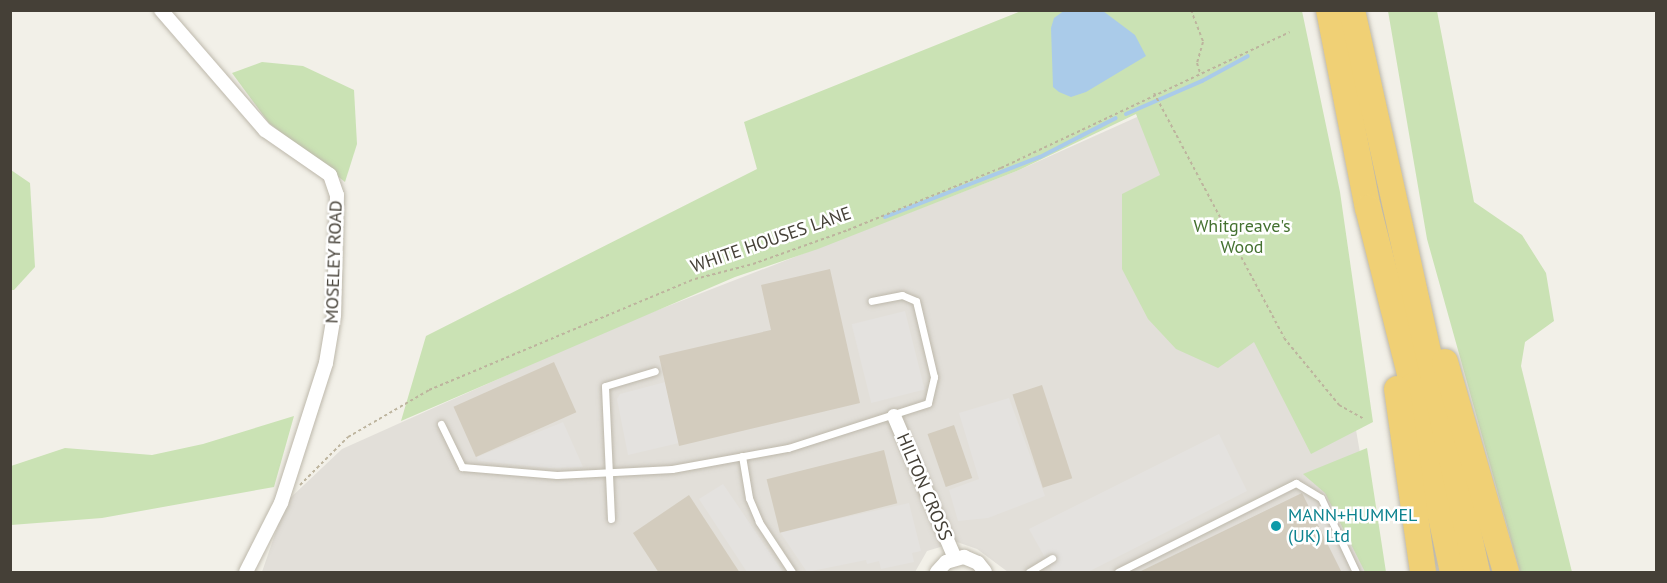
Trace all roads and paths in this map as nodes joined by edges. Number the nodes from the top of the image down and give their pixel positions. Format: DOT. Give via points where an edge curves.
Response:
graph roads {
  1 [pos="161,10"];
  2 [pos="1191,10"];
  3 [pos="1329,10"];
  4 [pos="1352,10"];
  5 [pos="1290,32"];
  6 [pos="1200,73"];
  7 [pos="1154,93"];
  8 [pos="1368,208"];
  9 [pos="872,301"];
  10 [pos="1416,307"];
  11 [pos="655,371"];
  12 [pos="894,416"];
  13 [pos="1364,419"];
  14 [pos="441,424"];
  15 [pos="742,456"];
  16 [pos="609,473"];
  17 [pos="281,504"];
  18 [pos="611,519"];
  19 [pos="955,558"];
  20 [pos="1053,558"];
  21 [pos="246,573"];
  22 [pos="792,573"];
  23 [pos="937,573"];
  24 [pos="985,573"];
  25 [pos="1029,573"];
  26 [pos="1118,573"];
  27 [pos="1356,573"];
  28 [pos="1423,573"];
  29 [pos="1453,573"];
  30 [pos="1477,573"];
  31 [pos="1506,573"];
  1 -- 17 [label="street, MOSELEY ROAD" via="264,130 330,175 337,195 334,315 326,363"];
  2 -- 6 [label="path" via="1203,42 1197,63"];
  3 -- 8 [label="highway"];
  4 -- 10 [label="highway"];
  5 -- 6 [label="path, WHITE HOUSES LANE"];
  6 -- 7 [label="path, WHITE HOUSES LANE"];
  7 -- 13 [label="path" via="1284,338 1339,405"];
  7 -- 17 [label="path, WHITE HOUSES LANE" via="1001,168 848,230 753,264 695,279 429,390 348,437"];
  8 -- 28 [label="highway"];
  8 -- 29 [label="highway" via="1393,301"];
  9 -- 12 [label="lane" via="902,295 916,301 934,377 928,403"];
  10 -- 30 [label="highway"];
  10 -- 31 [label="highway" via="1433,318"];
  11 -- 16 [label="lane" via="605,386"];
  12 -- 15 [label="lane" via="788,448"];
  12 -- 19 [label="street, HILTON CROSS"];
  14 -- 16 [label="lane" via="462,467 557,475"];
  15 -- 16 [label="lane" via="672,469"];
  15 -- 22 [label="lane" via="749,498 759,522"];
  16 -- 18 [label="lane"];
  17 -- 21 [label="street, MOSELEY ROAD"];
  19 -- 23 [label="street, HILTON CROSS"];
  19 -- 24 [label="street, HILTON CROSS" via="970,558"];
  20 -- 25 [label="lane"];
  26 -- 27 [label="lane" via="1296,483 1321,498"];
}
